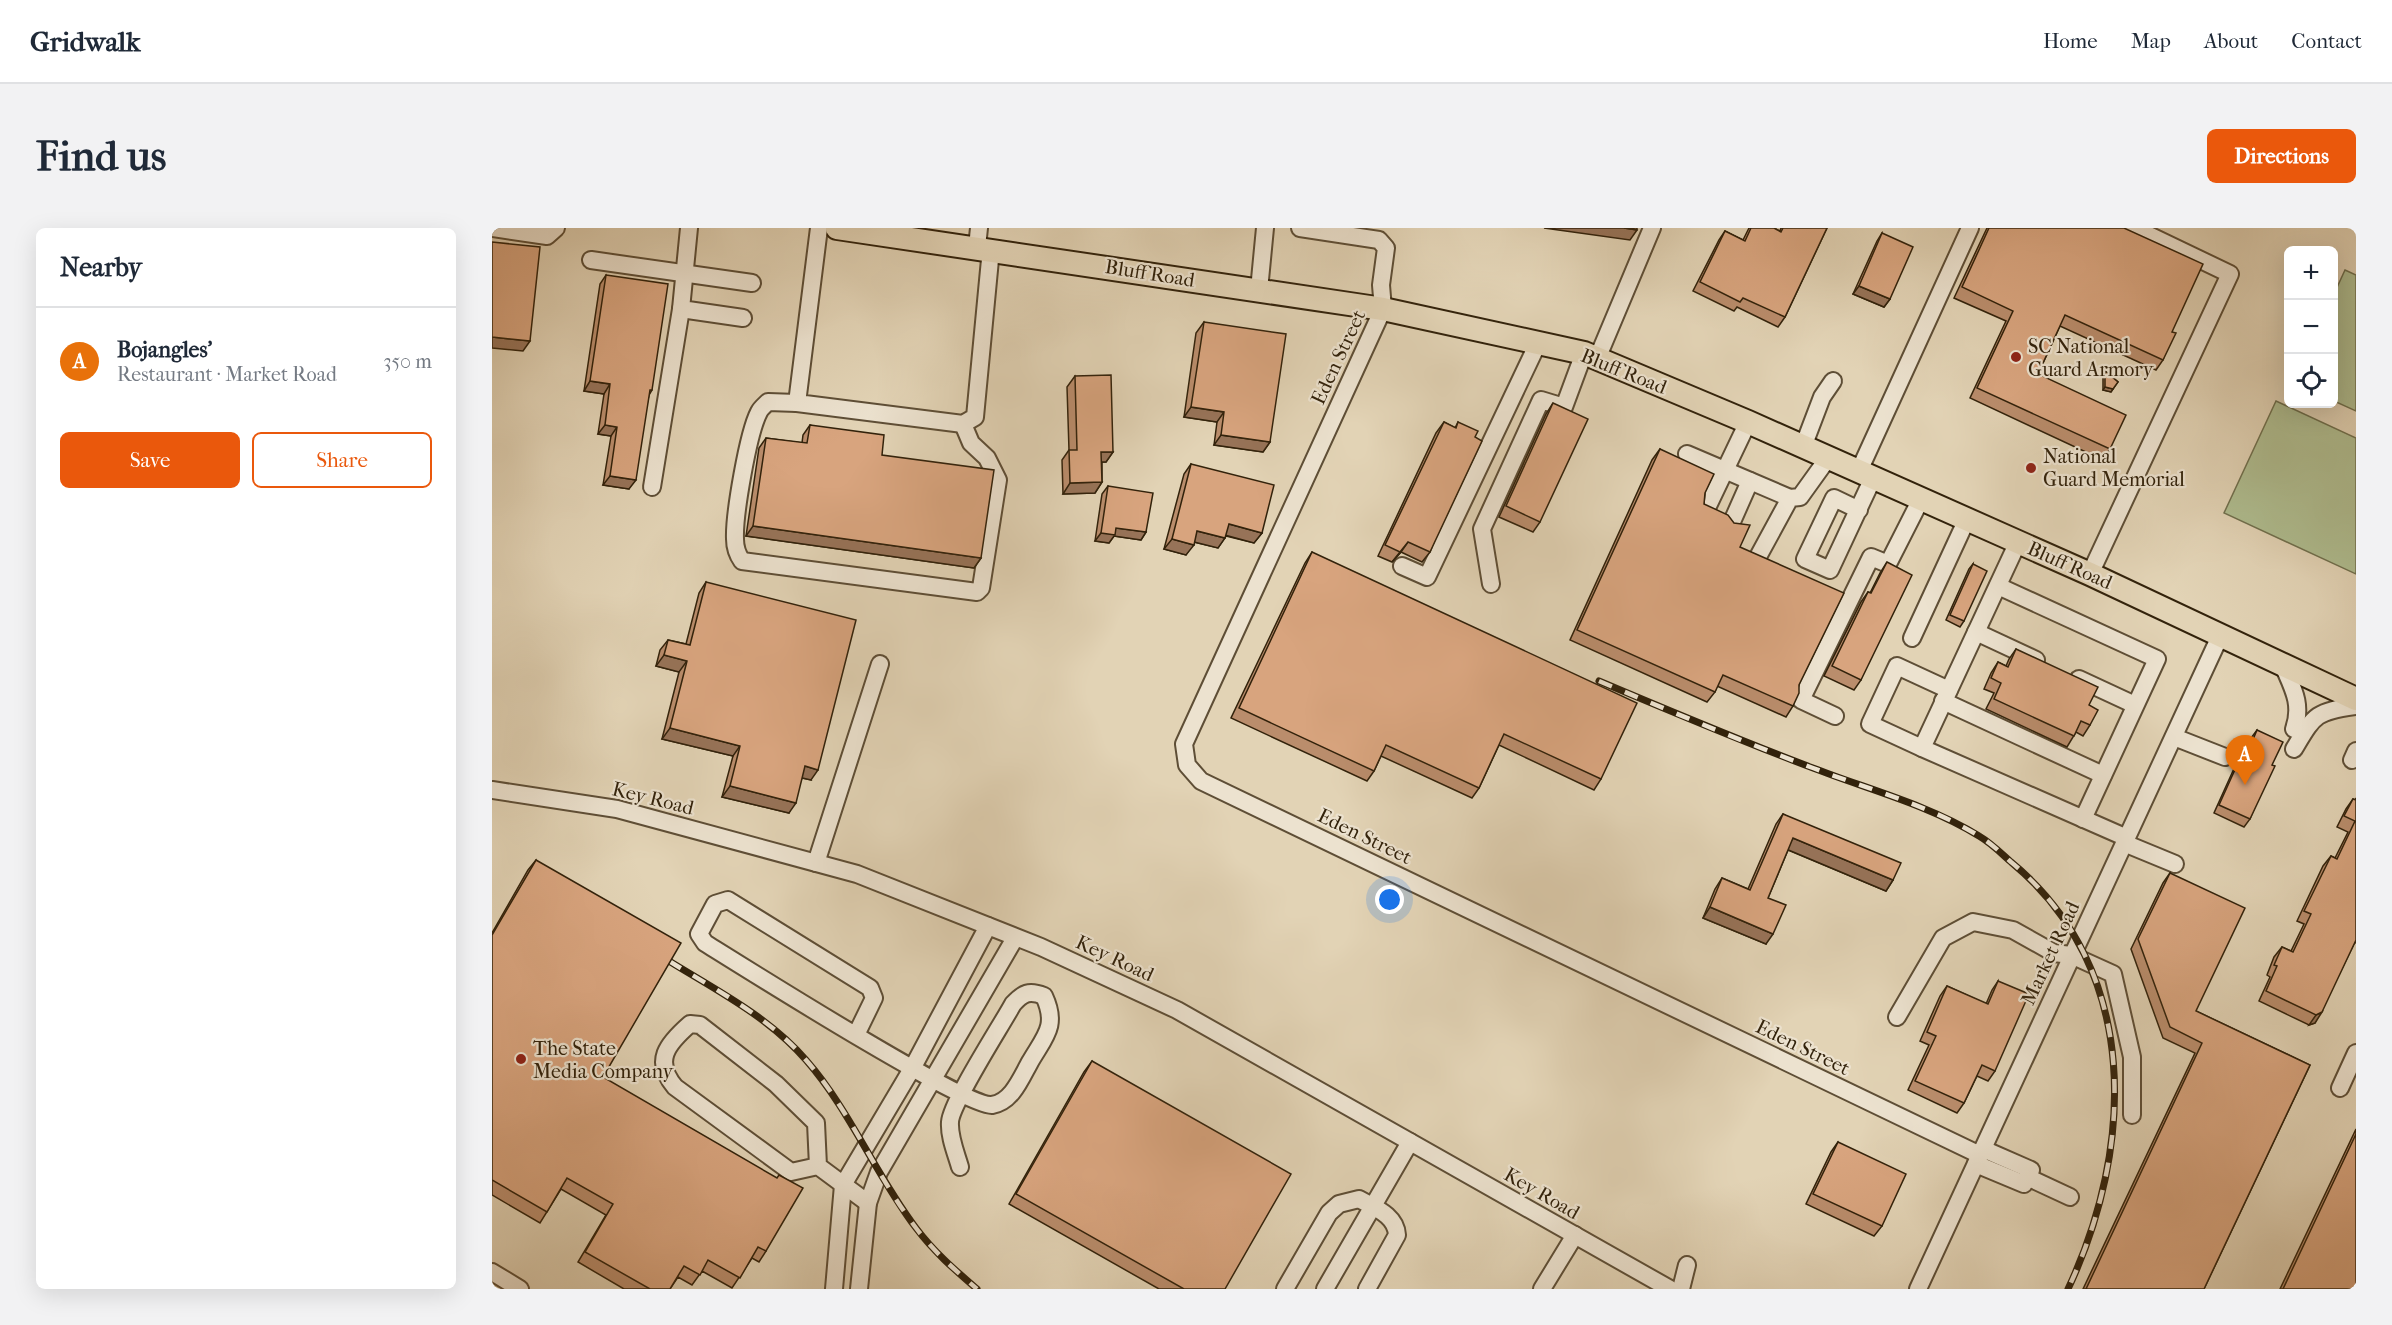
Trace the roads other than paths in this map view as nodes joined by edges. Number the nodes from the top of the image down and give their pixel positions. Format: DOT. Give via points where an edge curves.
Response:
graph roads {
  1 [pos="492,228"];
  2 [pos="556,228"];
  3 [pos="689,228"];
  4 [pos="819,228"];
  5 [pos="1266,228"];
  6 [pos="1300,228"];
  7 [pos="1652,228"];
  8 [pos="1970,228"];
  9 [pos="2134,228"];
  10 [pos="851,229"];
  11 [pos="904,233"];
  12 [pos="983,242"];
  13 [pos="591,260"];
  14 [pos="685,273"];
  15 [pos="752,283"];
  16 [pos="1259,290"];
  17 [pos="681,309"];
  18 [pos="1383,309"];
  19 [pos="743,318"];
  20 [pos="1538,343"];
  21 [pos="1590,356"];
  22 [pos="1833,381"];
  23 [pos="797,403"];
  24 [pos="1748,422"];
  25 [pos="963,424"];
  26 [pos="1803,447"];
  27 [pos="1687,454"];
  28 [pos="1828,458"];
  29 [pos="1725,471"];
  30 [pos="1866,475"];
  31 [pos="1750,481"];
  32 [pos="652,487"];
  33 [pos="1790,498"];
  34 [pos="1921,499"];
  35 [pos="1707,508"];
  36 [pos="1859,510"];
  37 [pos="1967,519"];
  38 [pos="1731,524"];
  39 [pos="2018,542"];
  40 [pos="1759,555"];
  41 [pos="1402,566"];
  42 [pos="2090,574"];
  43 [pos="1491,584"];
  44 [pos="1998,586"];
  45 [pos="1976,632"];
  46 [pos="2222,634"];
  47 [pos="1912,638"];
  48 [pos="2282,663"];
  49 [pos="880,664"];
  50 [pos="1946,695"];
  51 [pos="2356,699"];
  52 [pos="2135,705"];
  53 [pos="2356,706"];
  54 [pos="1835,716"];
  55 [pos="2294,729"];
  56 [pos="2174,737"];
  57 [pos="1922,748"];
  58 [pos="2294,749"];
  59 [pos="2225,757"];
  60 [pos="2103,775"];
  61 [pos="492,790"];
  62 [pos="2083,819"];
  63 [pos="2126,841"];
  64 [pos="816,863"];
  65 [pos="2175,864"];
  66 [pos="988,926"];
  67 [pos="1015,938"];
  68 [pos="2072,955"];
  69 [pos="1898,1017"];
  70 [pos="856,1035"];
  71 [pos="2356,1053"];
  72 [pos="913,1067"];
  73 [pos="934,1079"];
  74 [pos="2340,1088"];
  75 [pos="962,1094"];
  76 [pos="2133,1115"];
  77 [pos="1410,1142"];
  78 [pos="1980,1156"];
  79 [pos="818,1166"];
  80 [pos="960,1167"];
  81 [pos="843,1185"];
  82 [pos="2070,1197"];
  83 [pos="868,1203"];
  84 [pos="1372,1206"];
  85 [pos="1575,1235"];
  86 [pos="1687,1265"];
  87 [pos="492,1272"];
  88 [pos="519,1289"];
  89 [pos="834,1289"];
  90 [pos="860,1289"];
  91 [pos="1285,1289"];
  92 [pos="1325,1289"];
  93 [pos="1366,1289"];
  94 [pos="1542,1289"];
  95 [pos="1670,1289"];
  96 [pos="1681,1289"];
  97 [pos="1918,1289"];
  1 -- 2 [label="street" via="547,236"];
  3 -- 14 [label="street"];
  4 -- 23 [label="street"];
  5 -- 16 [label="street"];
  6 -- 18 [label="street" via="1379,240 1386,248 1381,285"];
  7 -- 21 [label="street"];
  8 -- 30 [label="street"];
  9 -- 42 [label="street" via="2230,274"];
  10 -- 11 [label="main road, Bluff Road"];
  11 -- 12 [label="main road, Bluff Road"];
  12 -- 16 [label="main road, Bluff Road"];
  12 -- 25 [label="street" via="975,417"];
  13 -- 14 [label="street"];
  14 -- 15 [label="street"];
  14 -- 17 [label="street"];
  16 -- 18 [label="main road, Bluff Road"];
  17 -- 19 [label="street"];
  17 -- 32 [label="street"];
  18 -- 20 [label="main road, Bluff Road"];
  18 -- 78 [label="street, Eden Street" via="1184,744 1186,765 1201,781"];
  20 -- 21 [label="main road, Bluff Road"];
  20 -- 41 [label="street" via="1427,577"];
  21 -- 24 [label="main road, Bluff Road"];
  21 -- 43 [label="street" via="1564,407 1541,400 1482,528"];
  22 -- 26 [label="street" via="1822,397"];
  23 -- 25 [label="street"];
  23 -- 25 [label="street" via="768,402 753,428 734,537 742,561 976,592 981,588 998,480 987,458 971,443"];
  24 -- 26 [label="main road, Bluff Road"];
  24 -- 29 [label="street"];
  26 -- 28 [label="main road, Bluff Road"];
  27 -- 29 [label="street"];
  28 -- 30 [label="main road, Bluff Road"];
  28 -- 33 [label="street" via="1800,497"];
  29 -- 31 [label="street"];
  29 -- 35 [label="street"];
  30 -- 34 [label="main road, Bluff Road"];
  30 -- 36 [label="street"];
  31 -- 33 [label="street"];
  31 -- 38 [label="street"];
  33 -- 40 [label="street"];
  34 -- 37 [label="main road, Bluff Road"];
  34 -- 54 [label="street" via="1888,564 1871,557 1801,700"];
  37 -- 39 [label="main road, Bluff Road"];
  37 -- 47 [label="street"];
  39 -- 42 [label="main road, Bluff Road"];
  39 -- 44 [label="street"];
  42 -- 46 [label="main road, Bluff Road"];
  44 -- 45 [label="street"];
  44 -- 52 [label="street" via="2157,659"];
  45 -- 50 [label="street"];
  45 -- 52 [label="street"];
  46 -- 48 [label="main road, Bluff Road"];
  46 -- 56 [label="street, Market Road"];
  48 -- 51 [label="main road, Bluff Road"];
  48 -- 55 [label="street" via="2299,703"];
  49 -- 64 [label="street"];
  50 -- 57 [label="street"];
  50 -- 57 [label="street" via="1897,666 1870,724"];
  50 -- 60 [label="street"];
  52 -- 60 [label="street"];
  53 -- 58 [label="street" via="2316,716"];
  56 -- 59 [label="street"];
  56 -- 63 [label="street, Market Road"];
  57 -- 62 [label="street"];
  60 -- 62 [label="street"];
  61 -- 64 [label="street, Key Road" via="617,809"];
  62 -- 63 [label="street"];
  63 -- 65 [label="street"];
  63 -- 68 [label="street, Market Road"];
  64 -- 66 [label="street, Key Road" via="857,874"];
  66 -- 67 [label="street, Key Road"];
  66 -- 72 [label="street"];
  67 -- 73 [label="street"];
  67 -- 77 [label="street, Key Road" via="1177,1010"];
  68 -- 69 [label="street" via="2054,953 2013,930 1972,922 1943,938"];
  68 -- 76 [label="street" via="2113,974 2132,1057"];
  68 -- 78 [label="street, Market Road"];
  70 -- 70 [label="street" via="705,944 699,934 714,904 728,900 870,988 874,998"];
  70 -- 72 [label="street"];
  71 -- 74 [label="street"];
  72 -- 73 [label="street"];
  72 -- 81 [label="street"];
  73 -- 75 [label="street"];
  73 -- 83 [label="street" via="879,1172"];
  75 -- 75 [label="street" via="991,1105 1006,1099 1051,1025 1051,1011 1044,996 1022,994 1013,1004"];
  75 -- 80 [label="street" via="952,1110 950,1123"];
  77 -- 84 [label="street"];
  77 -- 85 [label="street, Key Road"];
  78 -- 82 [label="street, Eden Street"];
  78 -- 97 [label="street, Market Road"];
  79 -- 79 [label="street" via="791,1172 675,1087 664,1074 663,1059 675,1037 690,1024 700,1025 776,1084 816,1123"];
  79 -- 81 [label="street"];
  81 -- 83 [label="street"];
  81 -- 89 [label="street"];
  83 -- 90 [label="street"];
  84 -- 91 [label="street" via="1351,1199 1329,1213"];
  84 -- 92 [label="street"];
  84 -- 93 [label="street" via="1390,1218 1397,1235"];
  85 -- 94 [label="street"];
  85 -- 95 [label="street, Key Road"];
  86 -- 96 [label="street"];
  87 -- 88 [label="street"];
}
